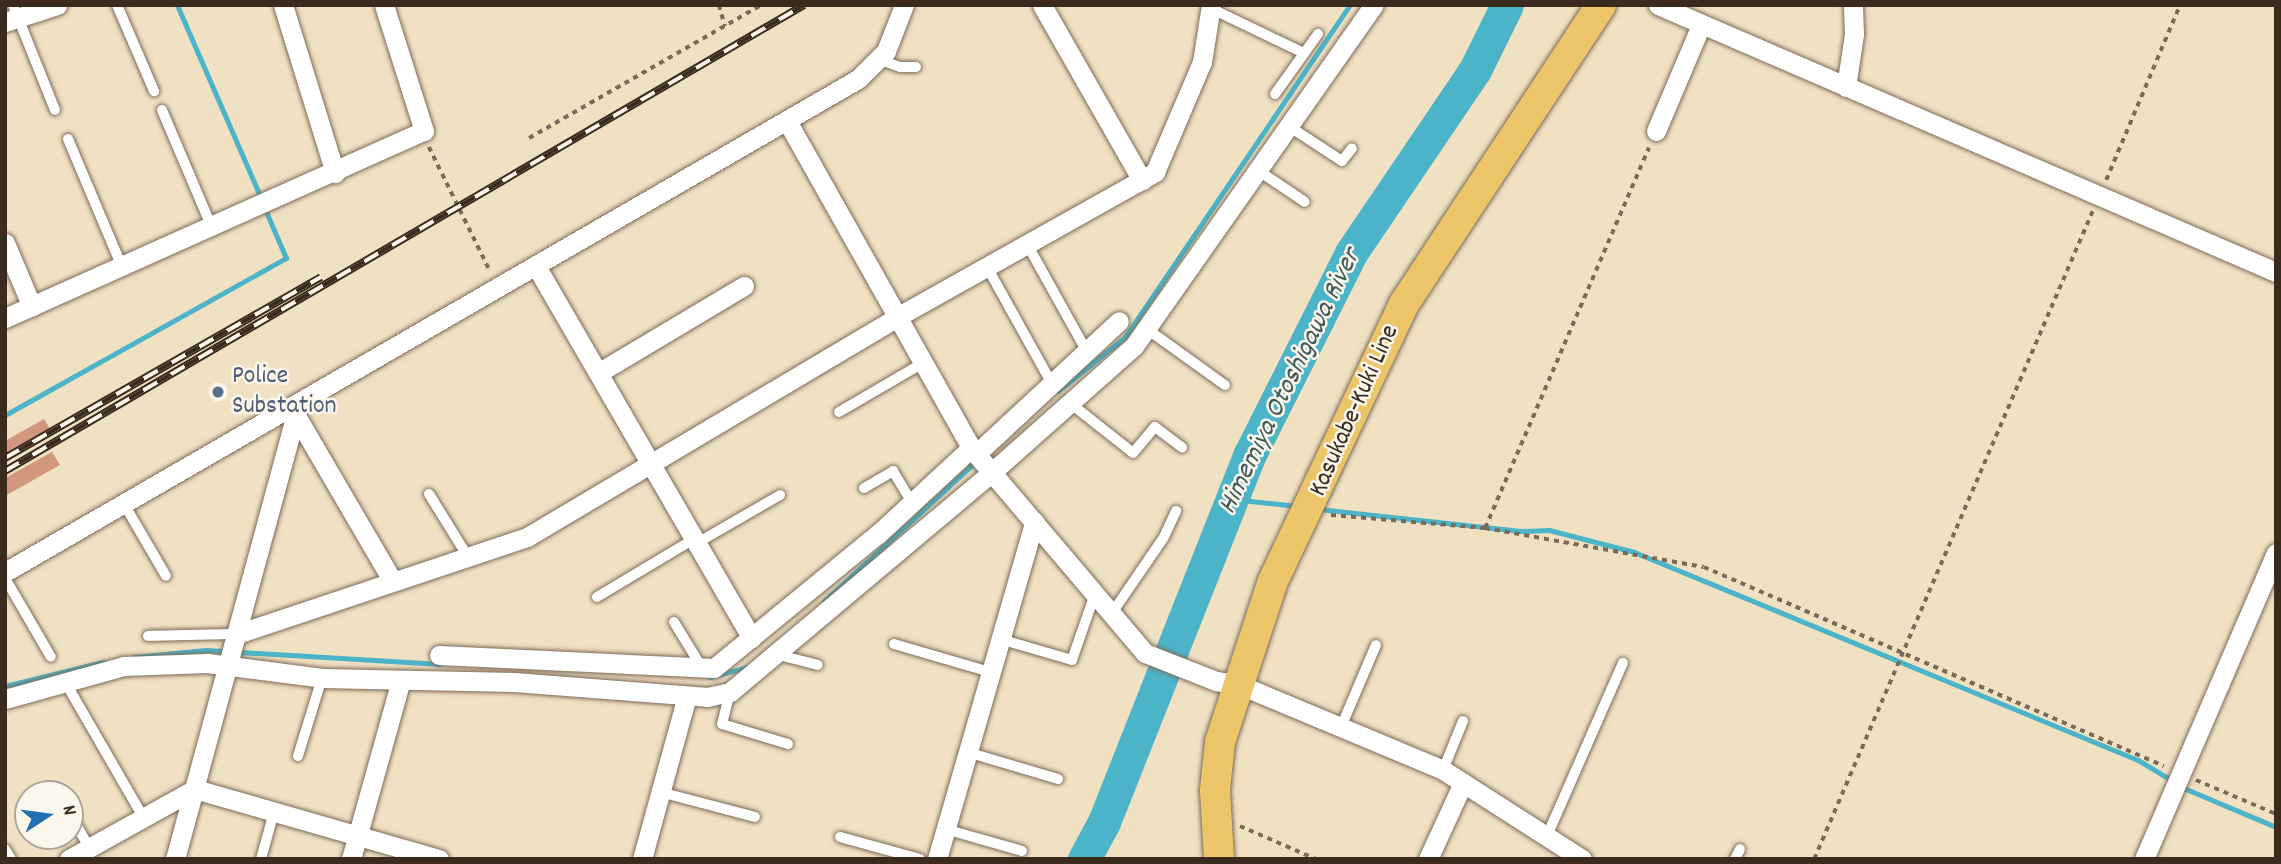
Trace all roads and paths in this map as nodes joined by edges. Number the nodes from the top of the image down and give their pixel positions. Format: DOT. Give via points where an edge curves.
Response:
graph roads {
  1 [pos="57,5"];
  2 [pos="117,5"];
  3 [pos="283,5"];
  4 [pos="384,5"];
  5 [pos="719,5"];
  6 [pos="761,5"];
  7 [pos="904,5"];
  8 [pos="1042,5"];
  9 [pos="1374,5"];
  10 [pos="1601,5"];
  11 [pos="1658,5"];
  12 [pos="1853,5"];
  13 [pos="2170,5"];
  14 [pos="1210,7"];
  15 [pos="2179,7"];
  16 [pos="11,15"];
  17 [pos="1702,25"];
  18 [pos="725,26"];
  19 [pos="1318,34"];
  20 [pos="1304,53"];
  21 [pos="878,59"];
  22 [pos="916,67"];
  23 [pos="1846,88"];
  24 [pos="154,91"];
  25 [pos="1275,94"];
  26 [pos="55,110"];
  27 [pos="162,110"];
  28 [pos="786,121"];
  29 [pos="1290,127"];
  30 [pos="424,131"];
  31 [pos="1656,131"];
  32 [pos="529,138"];
  33 [pos="68,139"];
  34 [pos="1352,148"];
  35 [pos="1259,172"];
  36 [pos="335,173"];
  37 [pos="1142,180"];
  38 [pos="2099,197"];
  39 [pos="1305,202"];
  40 [pos="212,228"];
  41 [pos="5,243"];
  42 [pos="1027,244"];
  43 [pos="536,266"];
  44 [pos="122,267"];
  45 [pos="987,267"];
  46 [pos="2276,272"];
  47 [pos="744,286"];
  48 [pos="499,288"];
  49 [pos="32,307"];
  50 [pos="897,317"];
  51 [pos="5,318"];
  52 [pos="1119,321"];
  53 [pos="1147,329"];
  54 [pos="1087,352"];
  55 [pos="923,363"];
  56 [pos="598,373"];
  57 [pos="1052,384"];
  58 [pos="1225,385"];
  59 [pos="1070,403"];
  60 [pos="297,409"];
  61 [pos="839,412"];
  62 [pos="1182,447"];
  63 [pos="973,451"];
  64 [pos="651,464"];
  65 [pos="990,471"];
  66 [pos="864,488"];
  67 [pos="429,494"];
  68 [pos="780,495"];
  69 [pos="912,503"];
  70 [pos="124,504"];
  71 [pos="1176,511"];
  72 [pos="1308,513"];
  73 [pos="1034,522"];
  74 [pos="1485,528"];
  75 [pos="696,541"];
  76 [pos="2276,553"];
  77 [pos="468,557"];
  78 [pos="5,572"];
  79 [pos="166,576"];
  80 [pos="5,578"];
  81 [pos="393,582"];
  82 [pos="1095,593"];
  83 [pos="597,597"];
  84 [pos="1112,613"];
  85 [pos="674,622"];
  86 [pos="148,636"];
  87 [pos="236,638"];
  88 [pos="752,638"];
  89 [pos="1000,639"];
  90 [pos="894,644"];
  91 [pos="1376,645"];
  92 [pos="775,654"];
  93 [pos="1902,654"];
  94 [pos="439,655"];
  95 [pos="51,657"];
  96 [pos="1623,663"];
  97 [pos="818,665"];
  98 [pos="228,668"];
  99 [pos="705,671"];
  100 [pos="990,672"];
  101 [pos="322,678"];
  102 [pos="64,680"];
  103 [pos="400,682"];
  104 [pos="1228,683"];
  105 [pos="730,692"];
  106 [pos="687,696"];
  107 [pos="5,699"];
  108 [pos="1463,721"];
  109 [pos="1341,727"];
  110 [pos="788,744"];
  111 [pos="967,752"];
  112 [pos="299,756"];
  113 [pos="1443,770"];
  114 [pos="2181,774"];
  115 [pos="1058,779"];
  116 [pos="1463,783"];
  117 [pos="195,789"];
  118 [pos="660,792"];
  119 [pos="274,812"];
  120 [pos="2276,814"];
  121 [pos="1216,816"];
  122 [pos="143,817"];
  123 [pos="755,817"];
  124 [pos="945,829"];
  125 [pos="358,836"];
  126 [pos="1547,836"];
  127 [pos="840,837"];
  128 [pos="84,838"];
  129 [pos="89,847"];
  130 [pos="5,849"];
  131 [pos="1022,851"];
  132 [pos="11,859"];
  133 [pos="69,859"];
  134 [pos="175,859"];
  135 [pos="261,859"];
  136 [pos="351,859"];
  137 [pos="439,859"];
  138 [pos="642,859"];
  139 [pos="920,859"];
  140 [pos="937,859"];
  141 [pos="1219,859"];
  142 [pos="1316,859"];
  143 [pos="1428,859"];
  144 [pos="1582,859"];
  145 [pos="1814,859"];
  146 [pos="2144,859"];
  1 -- 16 [label="street"];
  2 -- 24 [label="lane"];
  3 -- 36 [label="street"];
  4 -- 30 [label="street"];
  5 -- 18 [label="path"];
  6 -- 18 [label="path"];
  7 -- 21 [label="street"];
  8 -- 37 [label="street"];
  9 -- 29 [label="street"];
  10 -- 72 [label="main road, Kasukabe-Kuki Line" via="1404,304"];
  11 -- 17 [label="street"];
  12 -- 23 [label="street"];
  13 -- 15 [label="path"];
  14 -- 20 [label="lane"];
  14 -- 37 [label="street" via="1202,62 1155,172"];
  15 -- 38 [label="path"];
  16 -- 26 [label="lane"];
  17 -- 23 [label="street"];
  17 -- 31 [label="street"];
  18 -- 32 [label="path"];
  19 -- 20 [label="lane"];
  20 -- 25 [label="lane"];
  21 -- 22 [label="lane"];
  21 -- 28 [label="street" via="858,79"];
  23 -- 38 [label="street"];
  27 -- 40 [label="lane"];
  28 -- 43 [label="street"];
  28 -- 50 [label="street"];
  29 -- 34 [label="lane" via="1342,161"];
  29 -- 35 [label="street"];
  30 -- 36 [label="street"];
  30 -- 48 [label="path" via="433,161"];
  31 -- 74 [label="path"];
  33 -- 44 [label="lane"];
  35 -- 39 [label="lane"];
  35 -- 53 [label="street"];
  36 -- 40 [label="street"];
  37 -- 42 [label="street"];
  38 -- 46 [label="street"];
  38 -- 93 [label="path"];
  40 -- 44 [label="street"];
  41 -- 49 [label="street"];
  42 -- 45 [label="street"];
  42 -- 54 [label="lane"];
  43 -- 48 [label="street"];
  43 -- 56 [label="street"];
  44 -- 49 [label="street"];
  45 -- 50 [label="street"];
  45 -- 57 [label="lane"];
  47 -- 56 [label="street"];
  48 -- 60 [label="street"];
  49 -- 51 [label="street"];
  50 -- 55 [label="street"];
  50 -- 64 [label="street"];
  52 -- 54 [label="street"];
  53 -- 58 [label="lane"];
  53 -- 59 [label="street"];
  54 -- 57 [label="street"];
  55 -- 61 [label="lane"];
  55 -- 63 [label="street"];
  56 -- 64 [label="street"];
  57 -- 63 [label="street"];
  59 -- 62 [label="lane" via="1133,453 1155,427"];
  59 -- 65 [label="street"];
  60 -- 70 [label="street"];
  60 -- 81 [label="street"];
  60 -- 87 [label="street"];
  63 -- 65 [label="street"];
  63 -- 69 [label="street"];
  64 -- 75 [label="street"];
  64 -- 77 [label="street" via="527,537"];
  65 -- 73 [label="street"];
  65 -- 92 [label="street"];
  66 -- 69 [label="lane" via="893,471"];
  67 -- 77 [label="lane"];
  68 -- 75 [label="lane"];
  69 -- 88 [label="street"];
  70 -- 78 [label="street"];
  70 -- 79 [label="lane"];
  71 -- 84 [label="lane" via="1164,537"];
  72 -- 74 [label="path"];
  72 -- 104 [label="main road, Kasukabe-Kuki Line"];
  73 -- 82 [label="street"];
  73 -- 89 [label="street"];
  74 -- 93 [label="path" via="1704,567"];
  75 -- 83 [label="lane"];
  75 -- 88 [label="street"];
  76 -- 114 [label="street"];
  77 -- 81 [label="street"];
  80 -- 95 [label="lane"];
  81 -- 87 [label="street"];
  82 -- 84 [label="street"];
  82 -- 89 [label="lane" via="1072,660"];
  84 -- 104 [label="street" via="1145,653"];
  85 -- 99 [label="lane"];
  86 -- 87 [label="lane"];
  87 -- 98 [label="street"];
  88 -- 99 [label="street"];
  89 -- 100 [label="street"];
  90 -- 100 [label="lane"];
  91 -- 109 [label="lane"];
  92 -- 97 [label="lane"];
  92 -- 105 [label="street"];
  93 -- 114 [label="path"];
  93 -- 145 [label="path"];
  94 -- 99 [label="street"];
  96 -- 126 [label="lane"];
  98 -- 101 [label="street"];
  98 -- 102 [label="street" via="207,663 147,664"];
  98 -- 117 [label="street"];
  100 -- 111 [label="street"];
  101 -- 103 [label="street"];
  101 -- 112 [label="lane"];
  102 -- 107 [label="street"];
  102 -- 122 [label="lane"];
  103 -- 106 [label="street" via="514,682"];
  103 -- 125 [label="street"];
  104 -- 109 [label="street"];
  104 -- 121 [label="main road, Kasukabe-Kuki Line"];
  105 -- 106 [label="street" via="717,697"];
  105 -- 110 [label="lane" via="722,724"];
  106 -- 118 [label="street"];
  108 -- 113 [label="lane"];
  109 -- 113 [label="street"];
  111 -- 115 [label="lane"];
  111 -- 124 [label="street"];
  113 -- 116 [label="street"];
  114 -- 120 [label="path"];
  114 -- 146 [label="street"];
  116 -- 126 [label="street"];
  116 -- 143 [label="street"];
  117 -- 119 [label="street"];
  117 -- 122 [label="street"];
  117 -- 134 [label="street"];
  118 -- 123 [label="lane"];
  118 -- 138 [label="street"];
  119 -- 125 [label="street"];
  119 -- 135 [label="lane"];
  121 -- 141 [label="main road, Kasukabe-Kuki Line"];
  121 -- 142 [label="path"];
  122 -- 129 [label="street"];
  124 -- 131 [label="lane"];
  124 -- 140 [label="street"];
  125 -- 136 [label="street"];
  125 -- 137 [label="street"];
  126 -- 144 [label="street"];
  127 -- 139 [label="lane"];
  128 -- 129 [label="lane"];
  129 -- 133 [label="street"];
  130 -- 132 [label="lane"];
}
